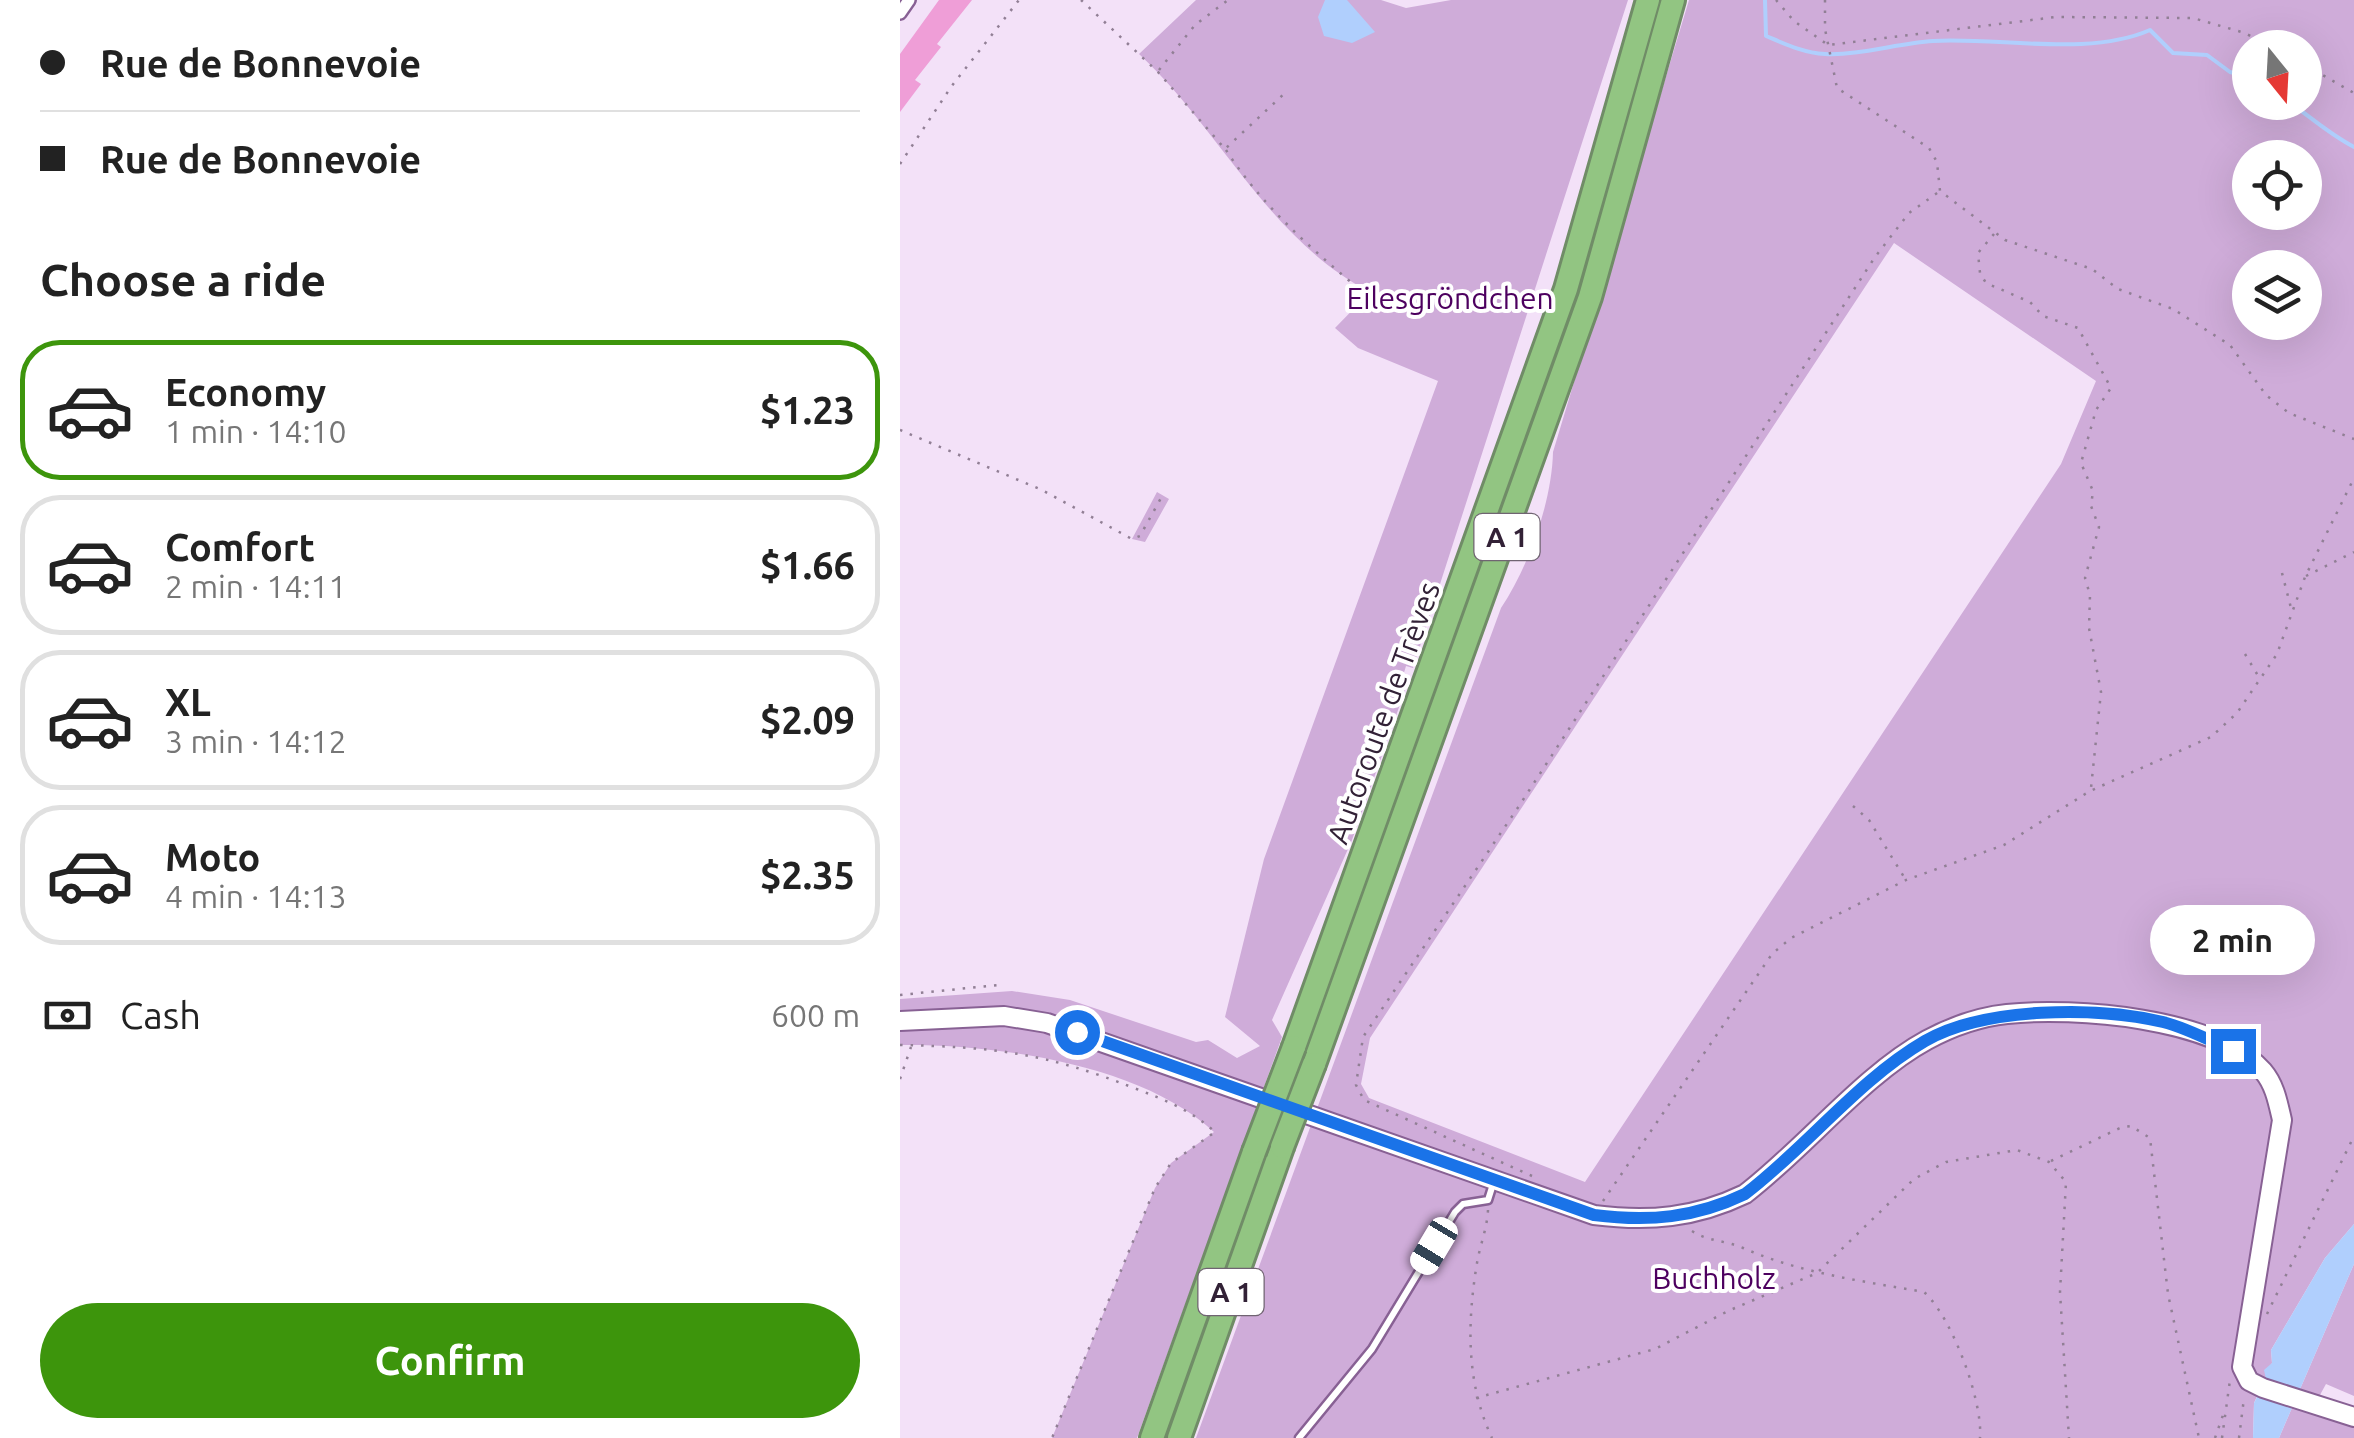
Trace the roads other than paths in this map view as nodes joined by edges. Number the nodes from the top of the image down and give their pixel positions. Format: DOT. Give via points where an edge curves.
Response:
graph roads {
  1 [pos="909,0"];
  2 [pos="1648,0"];
  3 [pos="1673,0"];
  4 [pos="900,12"];
  5 [pos="900,1021"];
  6 [pos="1494,1180"];
  7 [pos="2354,1417"];
  8 [pos="1152,1438"];
  9 [pos="1179,1438"];
  10 [pos="1299,1438"];
  1 -- 4 [label="street"];
  2 -- 8 [label="highway, Autoroute de Trèves / A 1, bridge" via="1566,289"];
  3 -- 9 [label="highway, Autoroute de Trèves / A 1, bridge" via="1590,297"];
  5 -- 6 [label="main road" via="1004,1016 1047,1023"];
  6 -- 7 [label="main road" via="1594,1215 1681,1216 1745,1194 1923,1042 1962,1024 2007,1014 2166,1023 2262,1070 2282,1120 2242,1367 2255,1390"];
  6 -- 10 [label="lane" via="1488,1200 1455,1212 1372,1349"];
}
